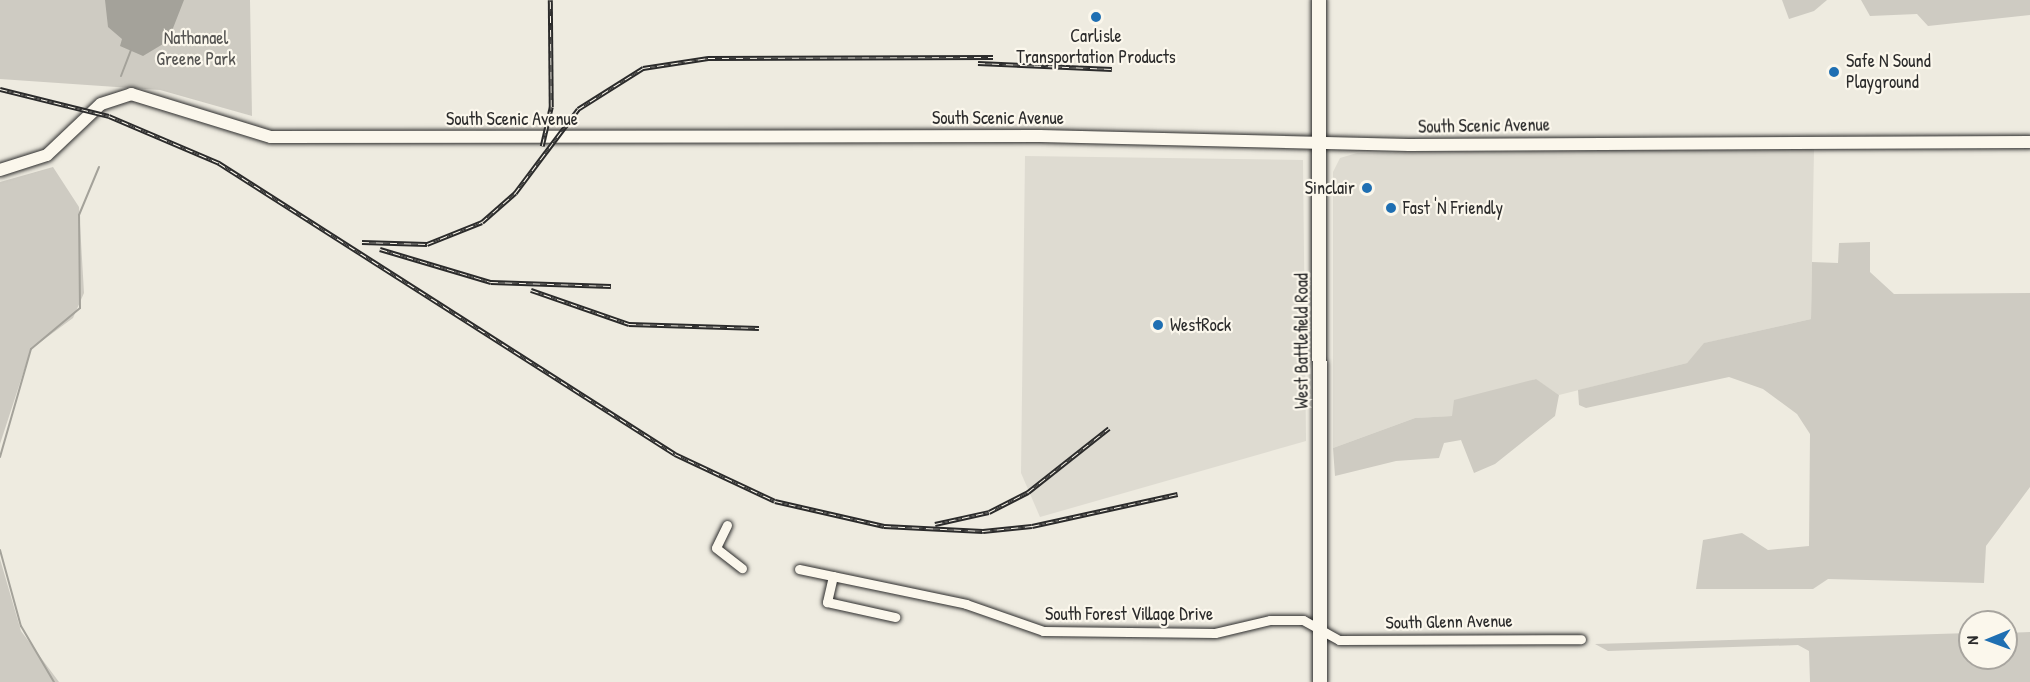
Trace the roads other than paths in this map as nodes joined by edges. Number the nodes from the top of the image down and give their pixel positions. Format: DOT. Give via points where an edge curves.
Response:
graph roads {
  1 [pos="1319,0"];
  2 [pos="2030,142"];
  3 [pos="1320,144"];
  4 [pos="0,170"];
  5 [pos="727,525"];
  6 [pos="742,568"];
  7 [pos="799,569"];
  8 [pos="833,576"];
  9 [pos="895,617"];
  10 [pos="1321,629"];
  11 [pos="1581,639"];
  12 [pos="1320,682"];
  1 -- 3 [label="main road, West Battlefield Road"];
  2 -- 3 [label="main road, South Scenic Avenue"];
  3 -- 4 [label="main road, South Scenic Avenue" via="1052,136 264,137 154,97 131,94 101,104 47,155"];
  3 -- 10 [label="main road, West Battlefield Road"];
  5 -- 6 [label="street" via="716,548"];
  7 -- 8 [label="street, South Forest Village Drive"];
  8 -- 9 [label="street" via="827,602"];
  8 -- 10 [label="street, South Forest Village Drive" via="966,604 1043,632 1215,633 1270,620 1303,620"];
  10 -- 11 [label="street, South Glenn Avenue" via="1339,640"];
  10 -- 12 [label="main road, West Battlefield Road"];
}
